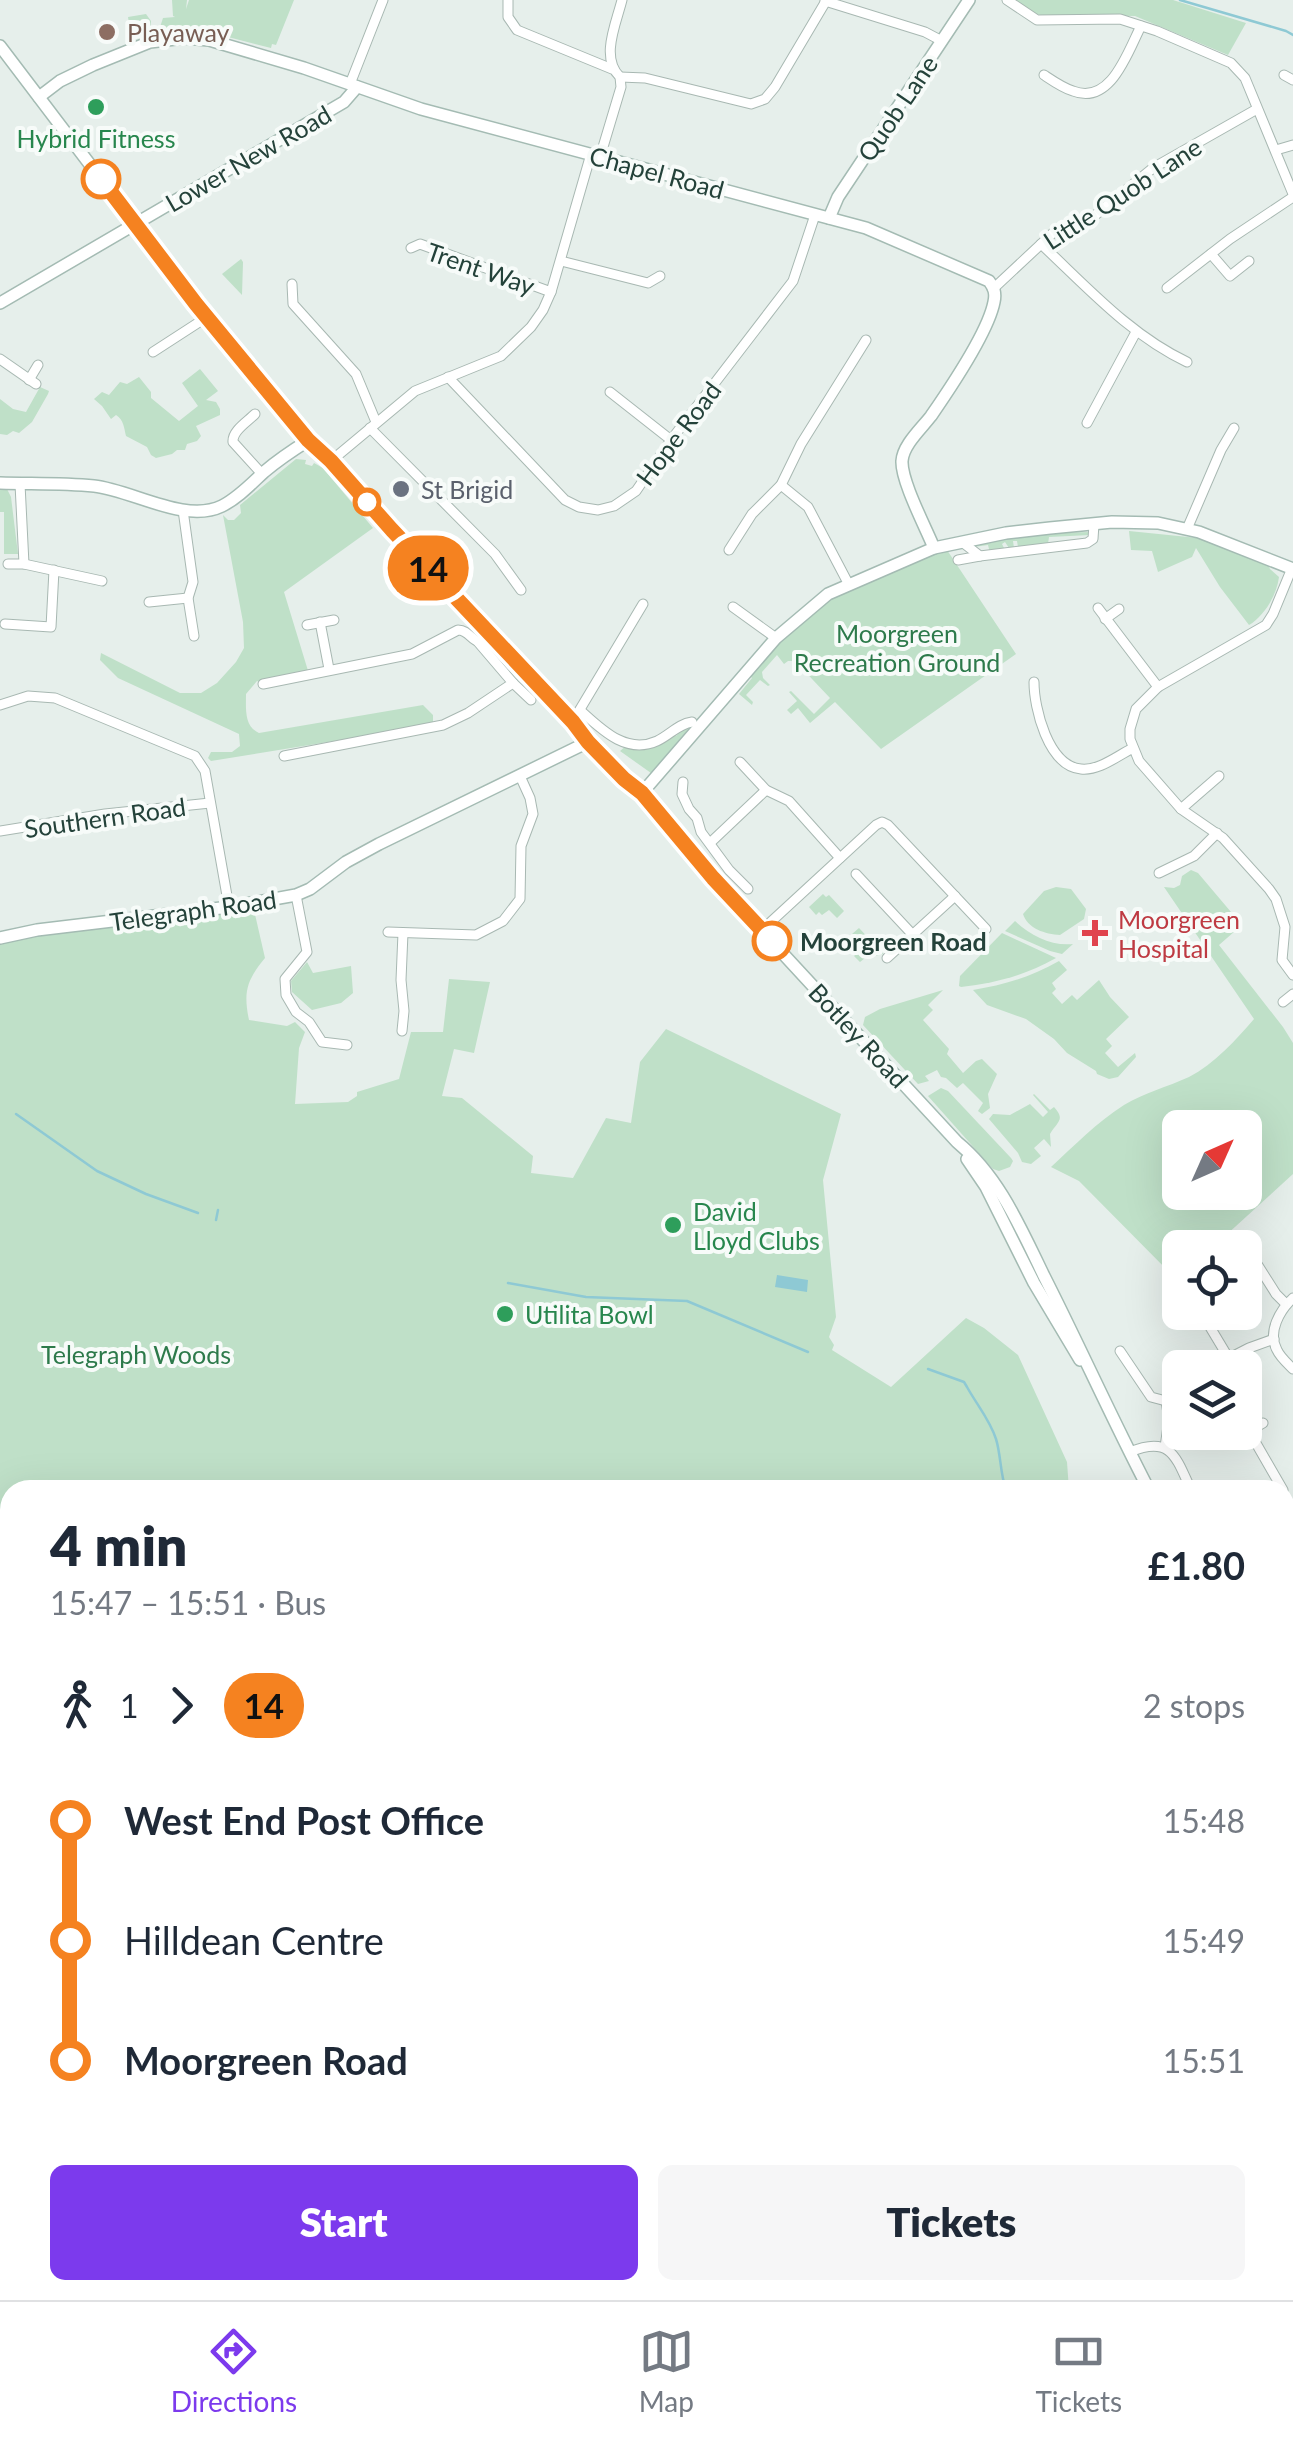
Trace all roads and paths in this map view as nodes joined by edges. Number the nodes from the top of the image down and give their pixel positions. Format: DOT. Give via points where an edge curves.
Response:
graph roads {
  1 [pos="383,0"];
  2 [pos="508,0"];
  3 [pos="622,0"];
  4 [pos="969,0"];
  5 [pos="1007,0"];
  6 [pos="824,1"];
  7 [pos="1141,26"];
  8 [pos="942,41"];
  9 [pos="0,48"];
  10 [pos="616,73"];
  11 [pos="1044,76"];
  12 [pos="354,85"];
  13 [pos="39,96"];
  14 [pos="1258,108"];
  15 [pos="1293,145"];
  16 [pos="1276,150"];
  17 [pos="596,156"];
  18 [pos="1293,196"];
  19 [pos="815,215"];
  20 [pos="829,218"];
  21 [pos="135,223"];
  22 [pos="1041,244"];
  23 [pos="410,248"];
  24 [pos="1211,254"];
  25 [pos="561,261"];
  26 [pos="1249,261"];
  27 [pos="660,276"];
  28 [pos="292,284"];
  29 [pos="994,288"];
  30 [pos="1167,288"];
  31 [pos="551,292"];
  32 [pos="0,303"];
  33 [pos="206,317"];
  34 [pos="1136,332"];
  35 [pos="866,340"];
  36 [pos="154,352"];
  37 [pos="0,359"];
  38 [pos="1187,362"];
  39 [pos="38,365"];
  40 [pos="448,377"];
  41 [pos="610,392"];
  42 [pos="255,414"];
  43 [pos="1088,423"];
  44 [pos="373,425"];
  45 [pos="1234,428"];
  46 [pos="308,440"];
  47 [pos="671,440"];
  48 [pos="331,461"];
  49 [pos="262,474"];
  50 [pos="0,483"];
  51 [pos="20,484"];
  52 [pos="782,485"];
  53 [pos="183,510"];
  54 [pos="1094,524"];
  55 [pos="1187,529"];
  56 [pos="962,541"];
  57 [pos="934,548"];
  58 [pos="729,550"];
  59 [pos="980,556"];
  60 [pos="958,560"];
  61 [pos="8,564"];
  62 [pos="24,564"];
  63 [pos="1293,569"];
  64 [pos="54,570"];
  65 [pos="102,581"];
  66 [pos="848,583"];
  67 [pos="521,590"];
  68 [pos="188,598"];
  69 [pos="150,602"];
  70 [pos="643,604"];
  71 [pos="733,607"];
  72 [pos="1098,608"];
  73 [pos="1120,609"];
  74 [pos="1105,619"];
  75 [pos="334,620"];
  76 [pos="320,622"];
  77 [pos="5,624"];
  78 [pos="306,625"];
  79 [pos="490,635"];
  80 [pos="194,636"];
  81 [pos="776,638"];
  82 [pos="478,642"];
  83 [pos="329,669"];
  84 [pos="1034,682"];
  85 [pos="513,683"];
  86 [pos="263,684"];
  87 [pos="1158,686"];
  88 [pos="530,700"];
  89 [pos="0,704"];
  90 [pos="580,710"];
  91 [pos="573,722"];
  92 [pos="692,722"];
  93 [pos="588,742"];
  94 [pos="1132,748"];
  95 [pos="284,756"];
  96 [pos="740,762"];
  97 [pos="520,776"];
  98 [pos="1219,776"];
  99 [pos="683,782"];
  100 [pos="766,790"];
  101 [pos="642,793"];
  102 [pos="210,802"];
  103 [pos="1181,808"];
  104 [pos="0,831"];
  105 [pos="1217,834"];
  106 [pos="710,843"];
  107 [pos="840,858"];
  108 [pos="1159,873"];
  109 [pos="856,874"];
  110 [pos="748,890"];
  111 [pos="296,895"];
  112 [pos="955,896"];
  113 [pos="230,907"];
  114 [pos="986,929"];
  115 [pos="762,930"];
  116 [pos="388,932"];
  117 [pos="403,933"];
  118 [pos="912,934"];
  119 [pos="0,938"];
  120 [pos="886,958"];
  121 [pos="1293,974"];
  122 [pos="1293,994"];
  123 [pos="1283,1002"];
  124 [pos="402,1031"];
  125 [pos="348,1045"];
  126 [pos="1262,1271"];
  127 [pos="1290,1301"];
  128 [pos="1274,1339"];
  129 [pos="1246,1350"];
  130 [pos="1120,1351"];
  131 [pos="1293,1369"];
  132 [pos="1162,1400"];
  133 [pos="1162,1447"];
  134 [pos="1167,1450"];
  135 [pos="1255,1450"];
  136 [pos="1130,1452"];
  137 [pos="1144,1480"];
  138 [pos="1186,1480"];
  139 [pos="1277,1480"];
  1 -- 12 [label="street"];
  2 -- 10 [label="street" via="517,30"];
  3 -- 10 [label="street" via="609,57"];
  4 -- 8 [label="street, Quob Lane"];
  5 -- 7 [label="street" via="1037,20 1120,18"];
  6 -- 8 [label="street"];
  6 -- 10 [label="street" via="765,99 750,104"];
  7 -- 11 [label="street" via="1113,80 1099,91 1076,94"];
  7 -- 14 [label="street" via="1230,63"];
  8 -- 20 [label="street, Quob Lane"];
  9 -- 13 [label="street, Botley Road"];
  10 -- 17 [label="street" via="621,87"];
  12 -- 13 [label="street, Chapel Road" via="184,38 156,40 102,61"];
  12 -- 17 [label="street, Chapel Road"];
  12 -- 21 [label="street, Lower New Road" via="344,102"];
  13 -- 21 [label="street, Botley Road"];
  14 -- 16 [label="street"];
  14 -- 22 [label="street, Little Quob Lane"];
  15 -- 16 [label="street"];
  16 -- 18 [label="street"];
  17 -- 19 [label="street, Chapel Road"];
  17 -- 25 [label="street"];
  18 -- 24 [label="street"];
  19 -- 20 [label="street, Chapel Road"];
  19 -- 47 [label="street, Hope Road" via="792,281"];
  20 -- 29 [label="street, Chapel Road" via="866,228"];
  21 -- 32 [label="street, Lower New Road"];
  21 -- 33 [label="street, Botley Road"];
  22 -- 29 [label="street, Little Quob Lane"];
  22 -- 34 [label="street"];
  23 -- 31 [label="street, Trent Way" via="420,244"];
  24 -- 26 [label="street" via="1230,276"];
  24 -- 30 [label="street"];
  25 -- 27 [label="street" via="649,288"];
  25 -- 31 [label="street"];
  28 -- 44 [label="street" via="294,304 356,374"];
  29 -- 57 [label="street" via="995,301 972,350 902,458"];
  31 -- 40 [label="street" via="511,348"];
  33 -- 36 [label="street"];
  33 -- 46 [label="street, Botley Road"];
  34 -- 38 [label="street"];
  34 -- 43 [label="street"];
  35 -- 52 [label="street"];
  37 -- 39 [label="street" via="32,382"];
  40 -- 44 [label="street" via="415,391"];
  40 -- 47 [label="street, Hope Road" via="579,507 598,510 630,497"];
  41 -- 47 [label="street"];
  42 -- 49 [label="street" via="232,438"];
  44 -- 48 [label="street"];
  44 -- 67 [label="street" via="498,552"];
  45 -- 55 [label="street"];
  46 -- 48 [label="street, Botley Road"];
  46 -- 49 [label="street"];
  48 -- 79 [label="street, Botley Road"];
  49 -- 53 [label="street" via="218,508"];
  50 -- 51 [label="street"];
  51 -- 53 [label="street" via="114,489"];
  51 -- 62 [label="street"];
  52 -- 58 [label="street"];
  52 -- 66 [label="street" via="808,508"];
  53 -- 68 [label="street" via="193,582"];
  54 -- 55 [label="street"];
  54 -- 56 [label="street"];
  54 -- 59 [label="street" via="1088,542"];
  55 -- 63 [label="street"];
  56 -- 57 [label="street"];
  56 -- 59 [label="street"];
  57 -- 66 [label="street"];
  59 -- 60 [label="street"];
  61 -- 62 [label="street"];
  62 -- 64 [label="street"];
  63 -- 87 [label="street" via="1266,624"];
  64 -- 65 [label="street"];
  64 -- 77 [label="street" via="52,626"];
  66 -- 81 [label="street"];
  68 -- 69 [label="street"];
  68 -- 80 [label="street"];
  70 -- 90 [label="street"];
  71 -- 81 [label="street"];
  72 -- 74 [label="street"];
  73 -- 74 [label="street"];
  74 -- 87 [label="street"];
  75 -- 76 [label="street"];
  76 -- 78 [label="street"];
  76 -- 83 [label="street"];
  79 -- 82 [label="street"];
  79 -- 91 [label="street, Botley Road"];
  81 -- 101 [label="street"];
  82 -- 83 [label="street" via="458,630 412,654"];
  82 -- 85 [label="street"];
  83 -- 86 [label="street"];
  84 -- 94 [label="street" via="1037,714 1063,760 1096,768"];
  85 -- 88 [label="street"];
  85 -- 95 [label="street" via="444,726"];
  87 -- 94 [label="street" via="1134,715"];
  89 -- 102 [label="street" via="56,698 190,752 205,771"];
  90 -- 91 [label="street"];
  90 -- 92 [label="street" via="610,736 638,745"];
  91 -- 93 [label="street, Botley Road"];
  93 -- 97 [label="street, Telegraph Road"];
  93 -- 101 [label="street, Botley Road"];
  94 -- 103 [label="street"];
  96 -- 100 [label="street"];
  97 -- 111 [label="street, Telegraph Road" via="379,844"];
  97 -- 117 [label="street" via="533,814 521,846 520,899 503,920 476,935"];
  98 -- 103 [label="street"];
  99 -- 106 [label="street" via="682,794"];
  100 -- 106 [label="street"];
  100 -- 107 [label="street" via="789,802"];
  101 -- 115 [label="street, Botley Road"];
  102 -- 104 [label="street, Southern Road"];
  102 -- 113 [label="street"];
  103 -- 105 [label="street"];
  105 -- 108 [label="street" via="1194,856"];
  105 -- 121 [label="street" via="1276,899 1285,927 1282,960"];
  106 -- 110 [label="street"];
  107 -- 112 [label="street" via="882,822"];
  107 -- 115 [label="street"];
  109 -- 118 [label="street"];
  111 -- 113 [label="street, Telegraph Road"];
  111 -- 125 [label="street" via="306,952 286,979 286,996 322,1042"];
  112 -- 114 [label="street"];
  112 -- 118 [label="street"];
  113 -- 119 [label="street, Telegraph Road"];
  115 -- 136 [label="street, Botley Road" via="958,1142"];
  116 -- 117 [label="street"];
  117 -- 124 [label="street"];
  118 -- 120 [label="street"];
  122 -- 123 [label="street"];
  126 -- 127 [label="street" via="1276,1294"];
  127 -- 128 [label="street"];
  128 -- 129 [label="street"];
  128 -- 131 [label="street"];
  130 -- 132 [label="street" via="1128,1373"];
  133 -- 136 [label="street"];
  134 -- 138 [label="street"];
  135 -- 139 [label="street"];
  136 -- 137 [label="street, Botley Road"];
}
